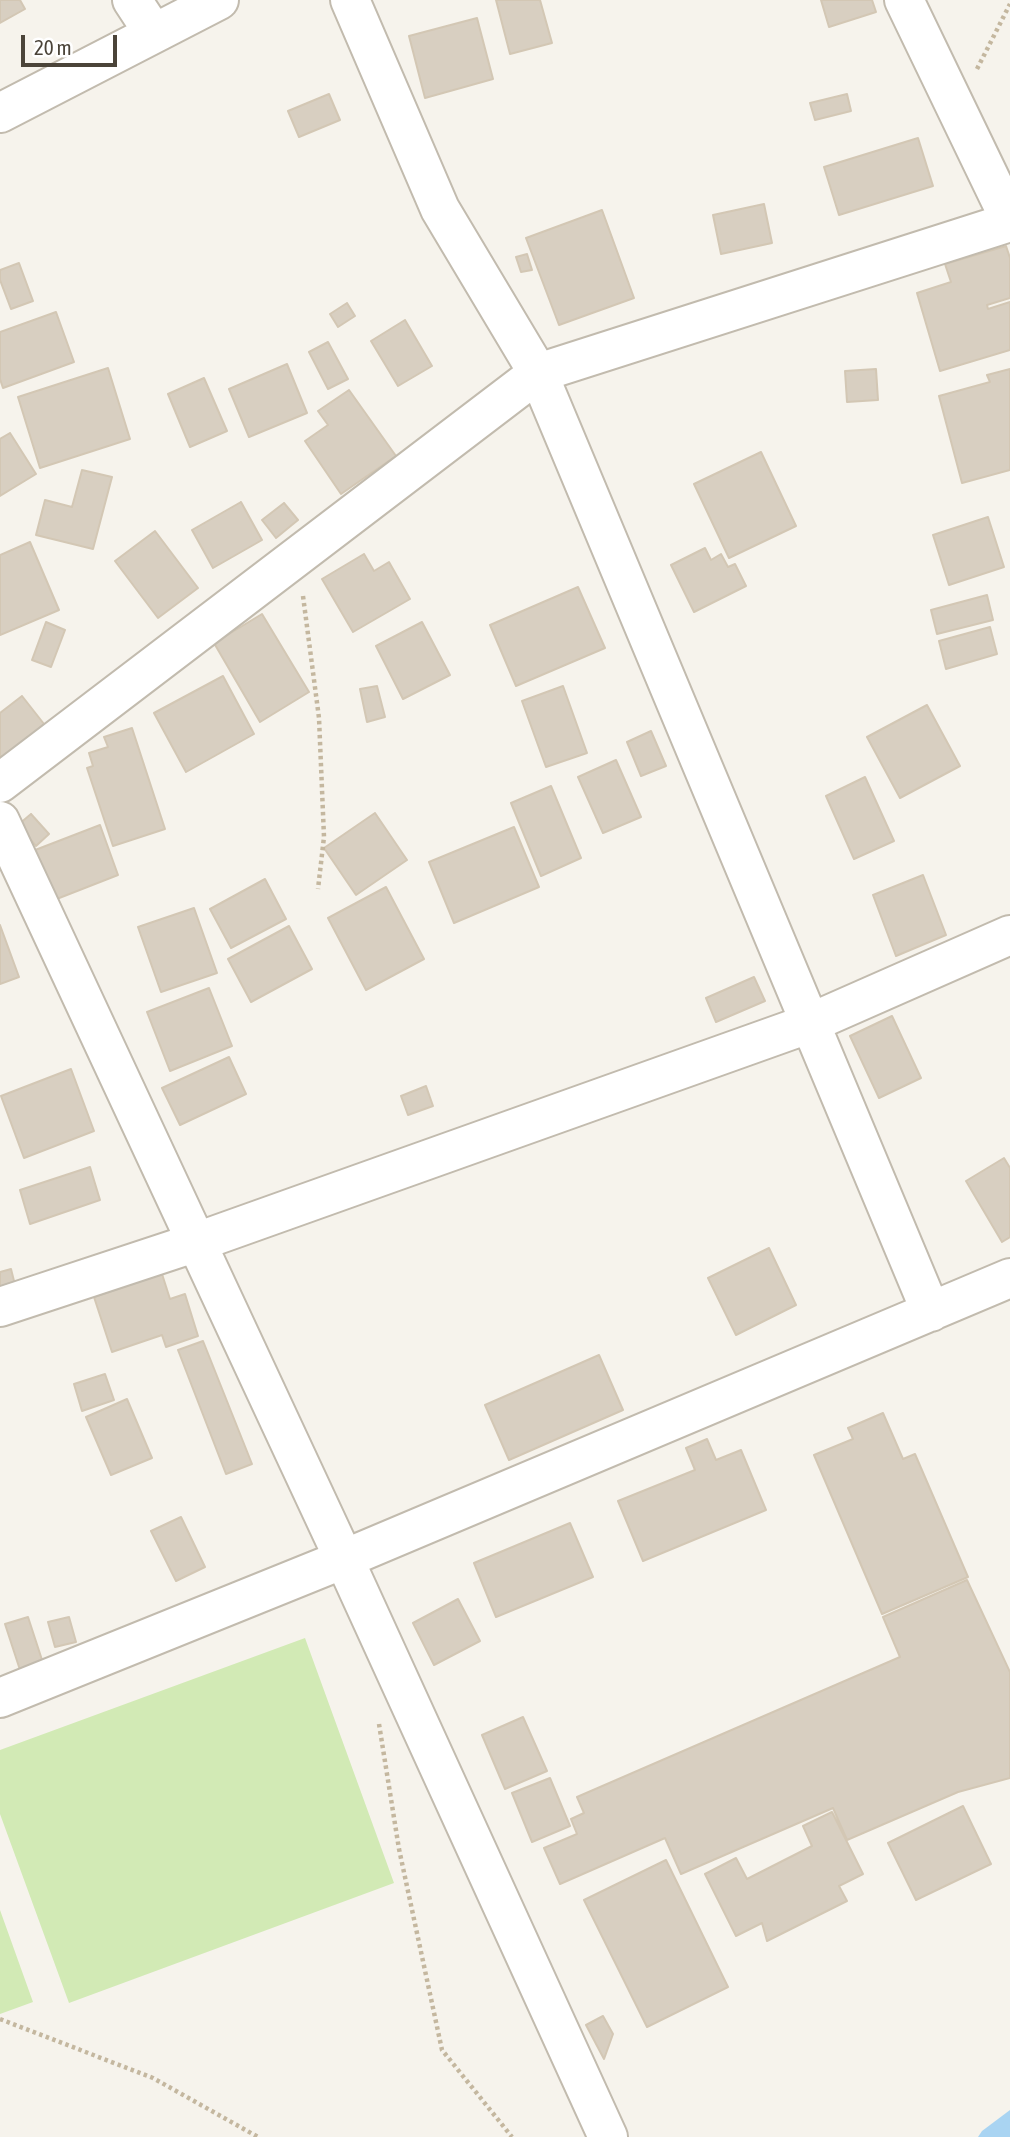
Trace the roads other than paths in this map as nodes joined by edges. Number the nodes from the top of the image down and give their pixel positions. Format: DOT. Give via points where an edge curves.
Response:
graph roads {
  1 [pos="132,0"];
  2 [pos="219,0"];
  3 [pos="350,0"];
  4 [pos="904,0"];
  5 [pos="153,33"];
  6 [pos="0,113"];
  7 [pos="1010,221"];
  8 [pos="538,373"];
  9 [pos="0,783"];
  10 [pos="0,821"];
  11 [pos="1010,935"];
  12 [pos="808,1024"];
  13 [pos="194,1243"];
  14 [pos="1010,1278"];
  15 [pos="0,1307"];
  16 [pos="930,1312"];
  17 [pos="344,1559"];
  18 [pos="0,1698"];
  19 [pos="608,2137"];
  1 -- 5 [label="street"];
  2 -- 5 [label="street"];
  3 -- 8 [label="street" via="440,209"];
  4 -- 7 [label="street"];
  5 -- 6 [label="street"];
  7 -- 8 [label="street"];
  8 -- 9 [label="street"];
  8 -- 12 [label="street"];
  10 -- 13 [label="street"];
  11 -- 12 [label="street"];
  12 -- 13 [label="street"];
  12 -- 16 [label="street"];
  13 -- 15 [label="street"];
  13 -- 17 [label="street"];
  14 -- 16 [label="street"];
  16 -- 17 [label="street"];
  17 -- 18 [label="street"];
  17 -- 19 [label="street"];
}
